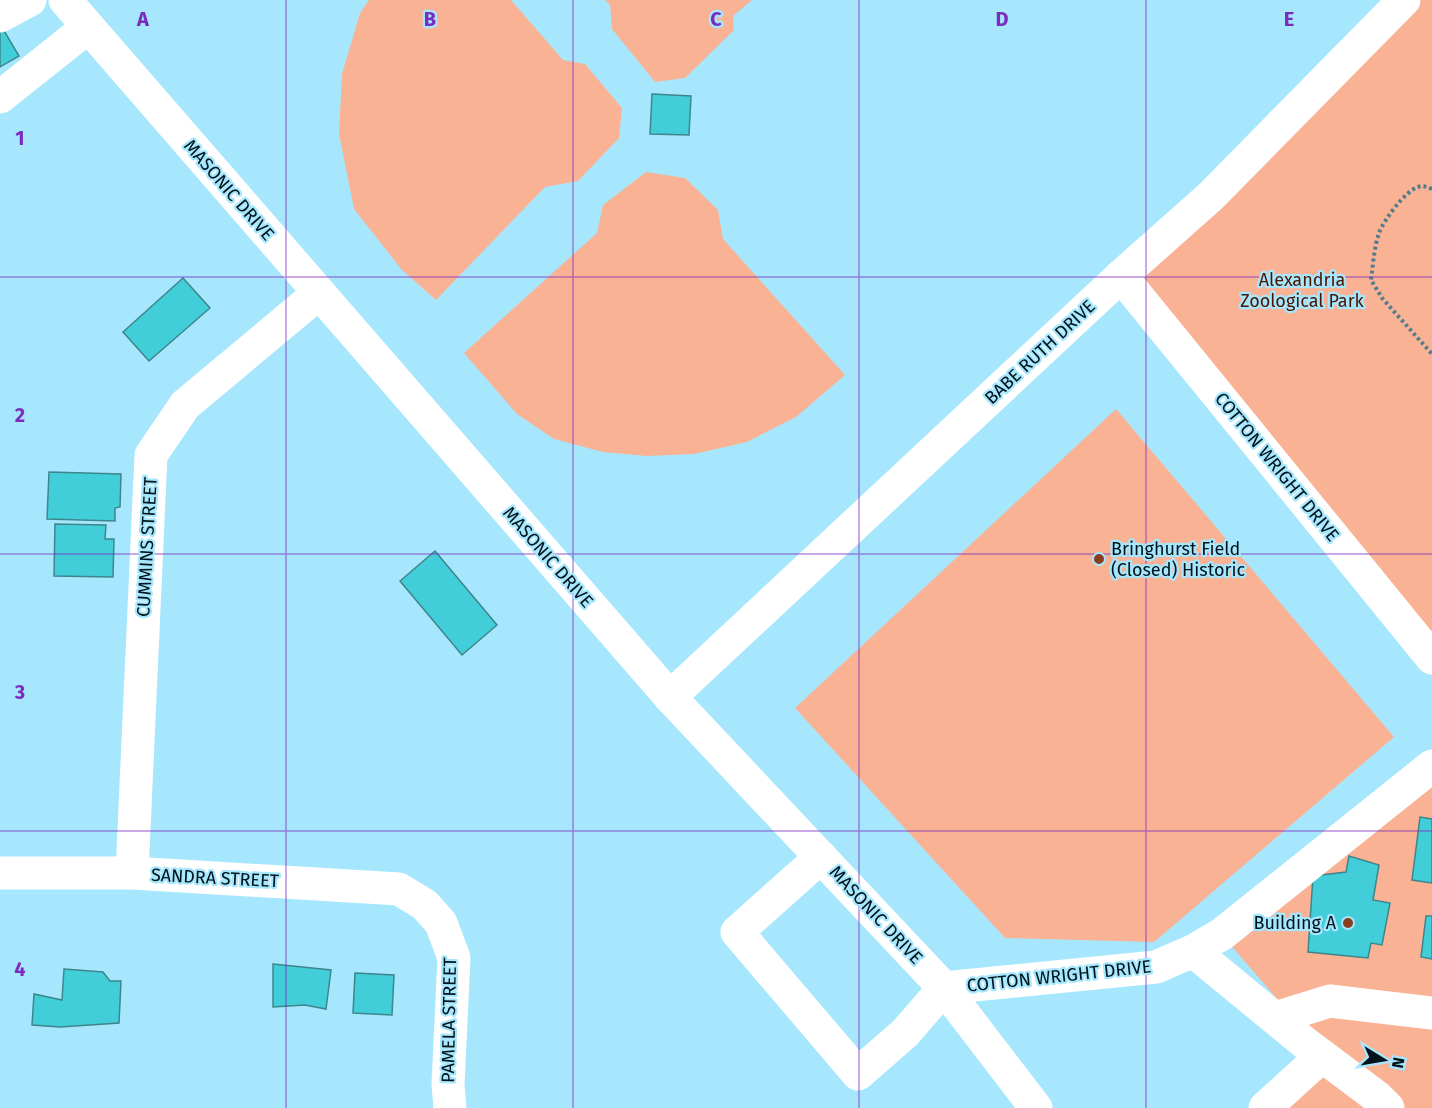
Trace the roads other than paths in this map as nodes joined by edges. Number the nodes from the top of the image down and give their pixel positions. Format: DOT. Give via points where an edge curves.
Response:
graph roads {
  1 [pos="30,0"];
  2 [pos="65,0"];
  3 [pos="1404,0"];
  4 [pos="0,16"];
  5 [pos="88,27"];
  6 [pos="0,97"];
  7 [pos="1121,276"];
  8 [pos="319,293"];
  9 [pos="1432,658"];
  10 [pos="669,697"];
  11 [pos="1432,766"];
  12 [pos="821,857"];
  13 [pos="0,873"];
  14 [pos="132,873"];
  15 [pos="425,905"];
  16 [pos="1193,951"];
  17 [pos="944,988"];
  18 [pos="1432,1013"];
  19 [pos="1275,1018"];
  20 [pos="1322,1056"];
  21 [pos="450,1108"];
  22 [pos="1036,1108"];
  23 [pos="1265,1108"];
  24 [pos="1388,1108"];
  1 -- 4 [label="street"];
  2 -- 5 [label="street, MASONIC DRIVE"];
  3 -- 7 [label="street, BABE RUTH DRIVE" via="1211,196"];
  5 -- 6 [label="street"];
  5 -- 8 [label="street, MASONIC DRIVE"];
  7 -- 9 [label="street, COTTON WRIGHT DRIVE"];
  7 -- 10 [label="street, BABE RUTH DRIVE"];
  8 -- 10 [label="street, MASONIC DRIVE"];
  8 -- 14 [label="street, CUMMINS STREET" via="185,405 152,455"];
  10 -- 12 [label="street, MASONIC DRIVE"];
  11 -- 16 [label="street, COTTON WRIGHT DRIVE" via="1222,934"];
  12 -- 17 [label="street, MASONIC DRIVE"];
  12 -- 17 [label="street" via="736,932 858,1074 905,1033"];
  13 -- 14 [label="street, SANDRA STREET"];
  14 -- 15 [label="street, SANDRA STREET" via="399,889"];
  15 -- 21 [label="street, PAMELA STREET" via="441,923 454,958"];
  16 -- 17 [label="street, COTTON WRIGHT DRIVE" via="1156,967"];
  16 -- 19 [label="street"];
  17 -- 22 [label="street, MASONIC DRIVE"];
  18 -- 19 [label="street" via="1330,1001"];
  19 -- 20 [label="street"];
  20 -- 23 [label="street"];
  20 -- 24 [label="street"];
}
